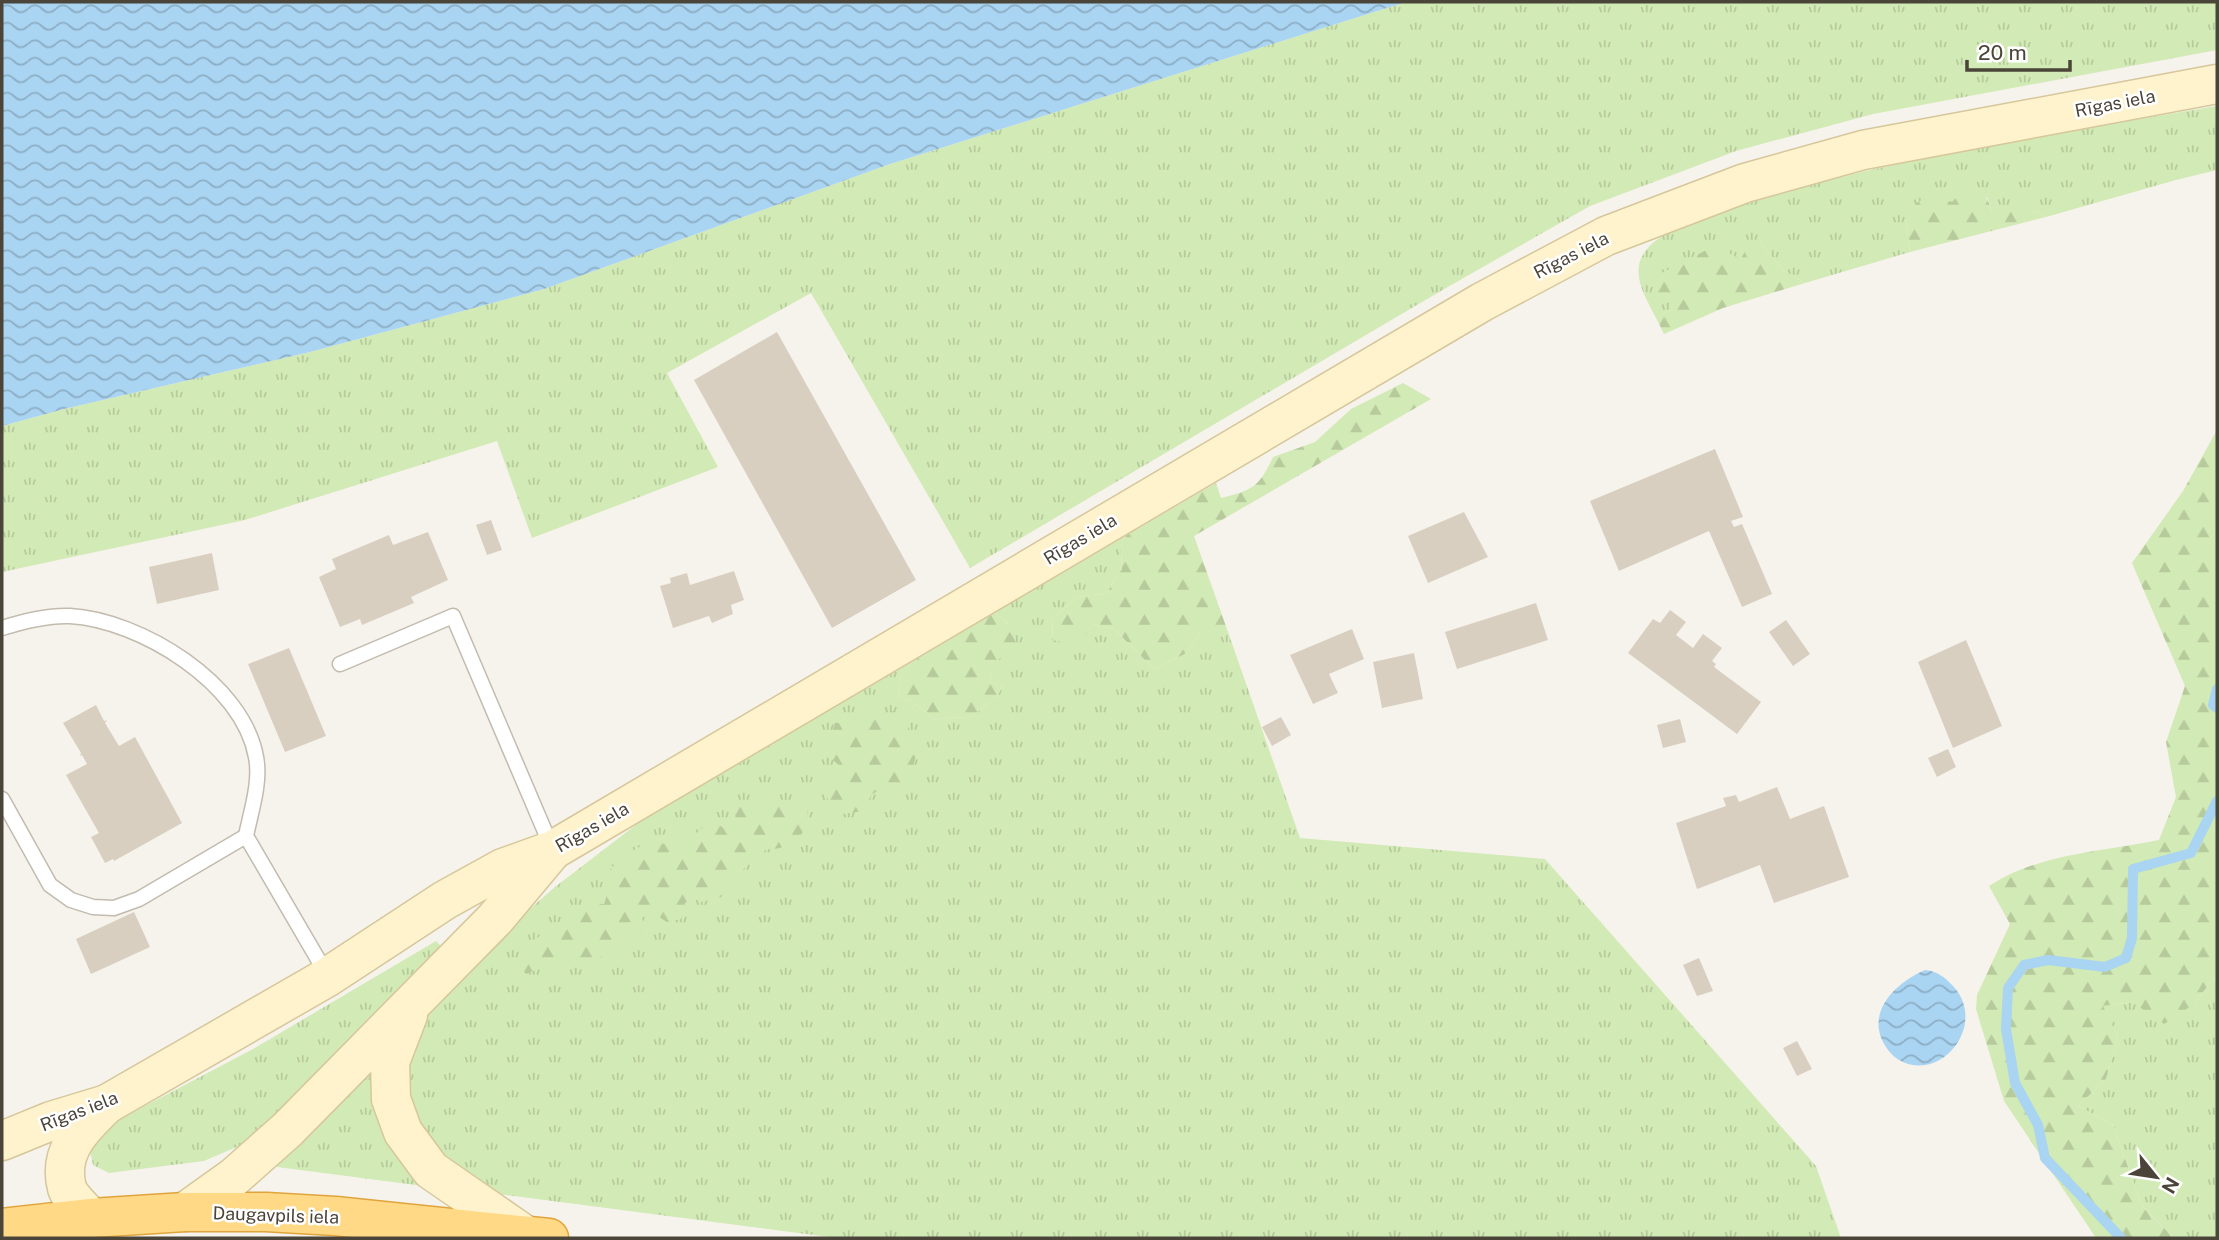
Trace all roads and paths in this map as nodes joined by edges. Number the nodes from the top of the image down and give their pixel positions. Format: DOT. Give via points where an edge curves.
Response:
graph roads {
  1 [pos="2217,85"];
  2 [pos="2,628"];
  3 [pos="340,664"];
  4 [pos="2,799"];
  5 [pos="246,836"];
  6 [pos="553,850"];
  7 [pos="326,978"];
  8 [pos="415,999"];
  9 [pos="107,1104"];
  10 [pos="2,1141"];
  11 [pos="185,1212"];
  12 [pos="91,1218"];
  13 [pos="2,1228"];
  14 [pos="537,1237"];
  1 -- 6 [label="main road, Rīgas iela" via="1863,150 1745,183 1606,236 1482,302"];
  2 -- 5 [label="lane" via="51,616 96,620 157,644 216,687 241,721 257,758"];
  3 -- 6 [label="lane" via="453,615"];
  4 -- 5 [label="lane" via="50,885 93,907 114,908 139,899"];
  5 -- 7 [label="lane"];
  6 -- 7 [label="main road, Rīgas iela" via="503,868 445,900"];
  6 -- 8 [label="main road" via="495,919"];
  7 -- 9 [label="main road, Rīgas iela"];
  8 -- 11 [label="main road" via="287,1130"];
  8 -- 14 [label="main road" via="390,1062 391,1099 403,1132 431,1170"];
  9 -- 10 [label="main road, Rīgas iela"];
  9 -- 12 [label="main road" via="80,1129 64,1159 68,1190"];
  11 -- 12 [label="highway, Daugavpils iela"];
  11 -- 14 [label="highway, Daugavpils iela" via="335,1216"];
  12 -- 13 [label="highway, Daugavpils iela"];
}
